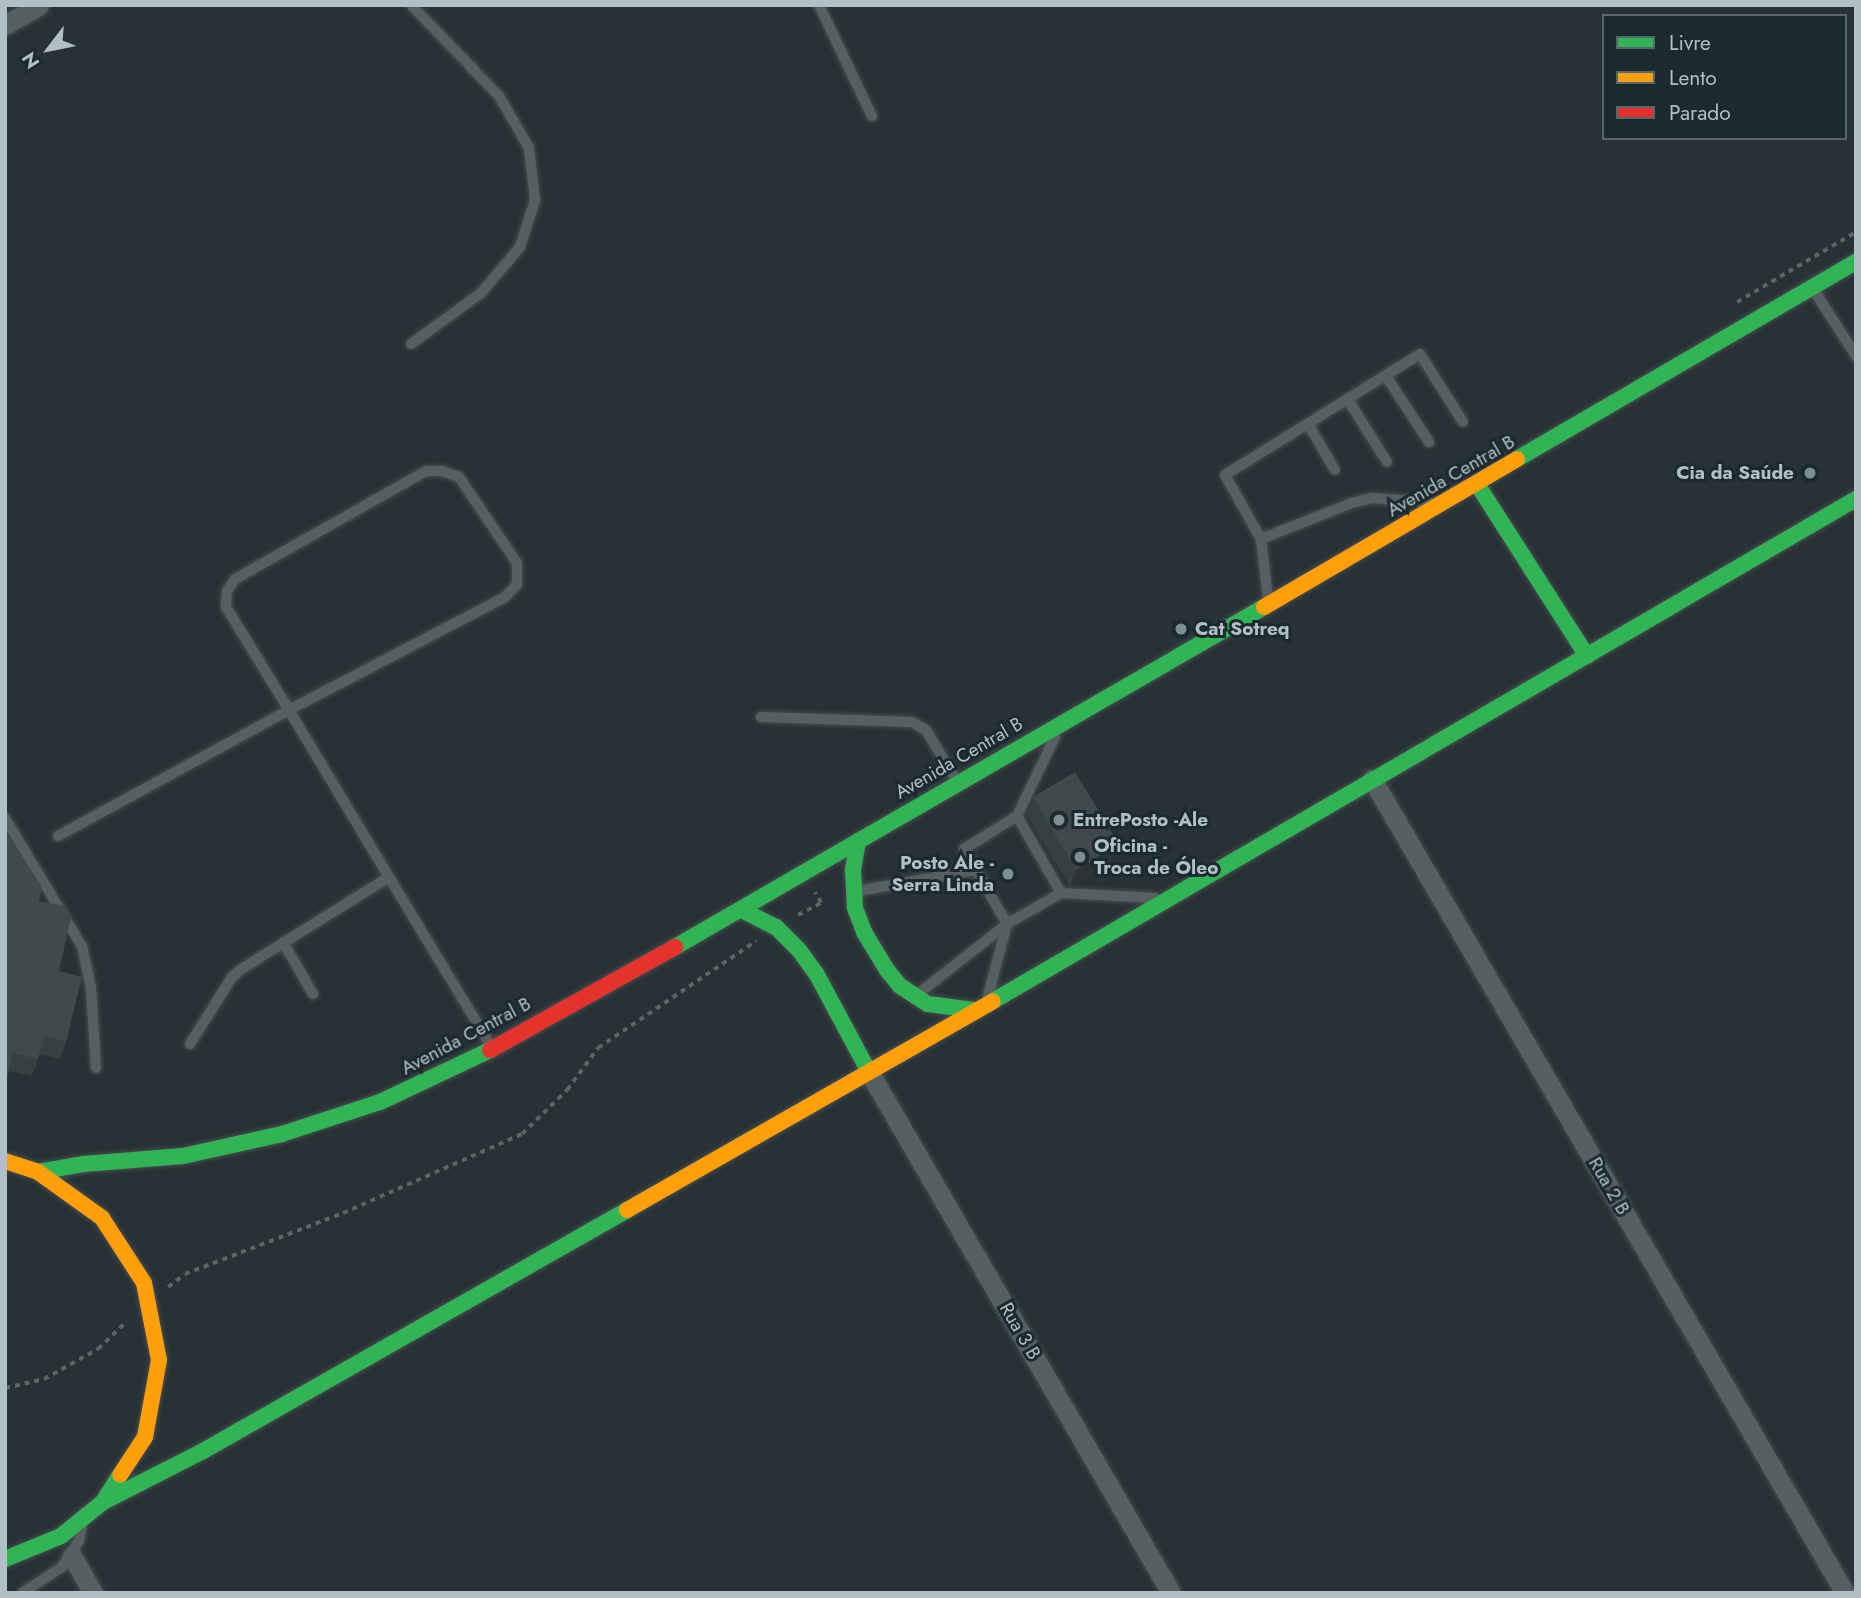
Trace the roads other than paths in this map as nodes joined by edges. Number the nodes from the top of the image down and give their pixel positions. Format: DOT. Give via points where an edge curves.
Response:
graph roads {
  1 [pos="39,5"];
  2 [pos="411,5"];
  3 [pos="819,5"];
  4 [pos="5,25"];
  5 [pos="872,116"];
  6 [pos="1856,262"];
  7 [pos="1813,289"];
  8 [pos="411,344"];
  9 [pos="1856,356"];
  10 [pos="1386,376"];
  11 [pos="1348,400"];
  12 [pos="1463,422"];
  13 [pos="1308,424"];
  14 [pos="1429,442"];
  15 [pos="1387,462"];
  16 [pos="1335,470"];
  17 [pos="1477,484"];
  18 [pos="1856,499"];
  19 [pos="1444,504"];
  20 [pos="1261,539"];
  21 [pos="1269,606"];
  22 [pos="1587,656"];
  23 [pos="289,710"];
  24 [pos="761,717"];
  25 [pos="1062,724"];
  26 [pos="1372,779"];
  27 [pos="958,783"];
  28 [pos="1017,816"];
  29 [pos="5,818"];
  30 [pos="58,836"];
  31 [pos="858,841"];
  32 [pos="975,870"];
  33 [pos="389,877"];
  34 [pos="853,892"];
  35 [pos="1061,893"];
  36 [pos="1167,898"];
  37 [pos="742,910"];
  38 [pos="1007,924"];
  39 [pos="283,942"];
  40 [pos="313,994"];
  41 [pos="915,997"];
  42 [pos="980,1007"];
  43 [pos="190,1044"];
  44 [pos="492,1048"];
  45 [pos="96,1068"];
  46 [pos="868,1070"];
  47 [pos="5,1161"];
  48 [pos="38,1172"];
  49 [pos="103,1502"];
  50 [pos="83,1520"];
  51 [pos="72,1556"];
  52 [pos="5,1559"];
  53 [pos="22,1593"];
  54 [pos="93,1593"];
  55 [pos="1171,1593"];
  56 [pos="1845,1593"];
  1 -- 4 [label="street"];
  2 -- 8 [label="lane" via="499,96 529,148 535,200 520,247 481,293"];
  3 -- 5 [label="lane"];
  6 -- 7 [label="main road, Avenida Central B"];
  7 -- 9 [label="lane"];
  7 -- 17 [label="main road, Avenida Central B"];
  10 -- 11 [label="lane"];
  10 -- 12 [label="lane" via="1420,354"];
  10 -- 14 [label="lane"];
  11 -- 13 [label="lane"];
  11 -- 15 [label="lane"];
  13 -- 16 [label="lane"];
  13 -- 20 [label="lane" via="1225,475"];
  17 -- 19 [label="main road, Avenida Central B"];
  17 -- 22 [label="main road"];
  18 -- 22 [label="main road, Avenida Central B"];
  19 -- 20 [label="lane" via="1372,498"];
  19 -- 21 [label="main road, Avenida Central B"];
  20 -- 21 [label="lane"];
  21 -- 25 [label="main road, Avenida Central B"];
  22 -- 26 [label="main road, Avenida Central B"];
  23 -- 23 [label="lane" via="226,607 227,591 235,579 426,471 459,477 517,563 517,584 505,597"];
  23 -- 30 [label="lane"];
  23 -- 33 [label="lane"];
  24 -- 27 [label="lane" via="912,722 926,730"];
  25 -- 27 [label="main road, Avenida Central B"];
  25 -- 28 [label="lane"];
  26 -- 36 [label="main road, Avenida Central B"];
  26 -- 56 [label="street, Rua 2 B"];
  27 -- 31 [label="main road, Avenida Central B"];
  28 -- 32 [label="lane" via="967,845 965,856"];
  28 -- 35 [label="lane"];
  29 -- 45 [label="lane" via="82,946 91,989"];
  31 -- 34 [label="main road"];
  31 -- 37 [label="main road, Avenida Central B"];
  32 -- 34 [label="lane"];
  32 -- 38 [label="lane"];
  33 -- 39 [label="lane"];
  33 -- 44 [label="lane"];
  34 -- 41 [label="main road" via="864,932 887,970"];
  35 -- 36 [label="lane"];
  35 -- 38 [label="lane"];
  36 -- 42 [label="main road, Avenida Central B"];
  37 -- 44 [label="main road, Avenida Central B"];
  37 -- 46 [label="main road" via="776,927 799,950"];
  38 -- 41 [label="lane"];
  38 -- 42 [label="lane"];
  39 -- 40 [label="lane"];
  39 -- 43 [label="lane" via="232,977"];
  41 -- 42 [label="main road" via="929,1004"];
  42 -- 46 [label="main road, Avenida Central B"];
  44 -- 48 [label="main road, Avenida Central B" via="405,1092 282,1134 183,1156"];
  46 -- 49 [label="main road, Avenida Central B" via="226,1438"];
  46 -- 55 [label="street, Rua 3 B"];
  47 -- 48 [label="main road, Avenida Central B"];
  48 -- 49 [label="main road, Avenida Central B" via="102,1218 144,1283 159,1360 145,1437"];
  49 -- 50 [label="main road, Avenida Central B"];
  50 -- 51 [label="lane"];
  50 -- 52 [label="main road, Avenida Central B" via="38,1548"];
  51 -- 53 [label="lane"];
  51 -- 54 [label="street"];
}
